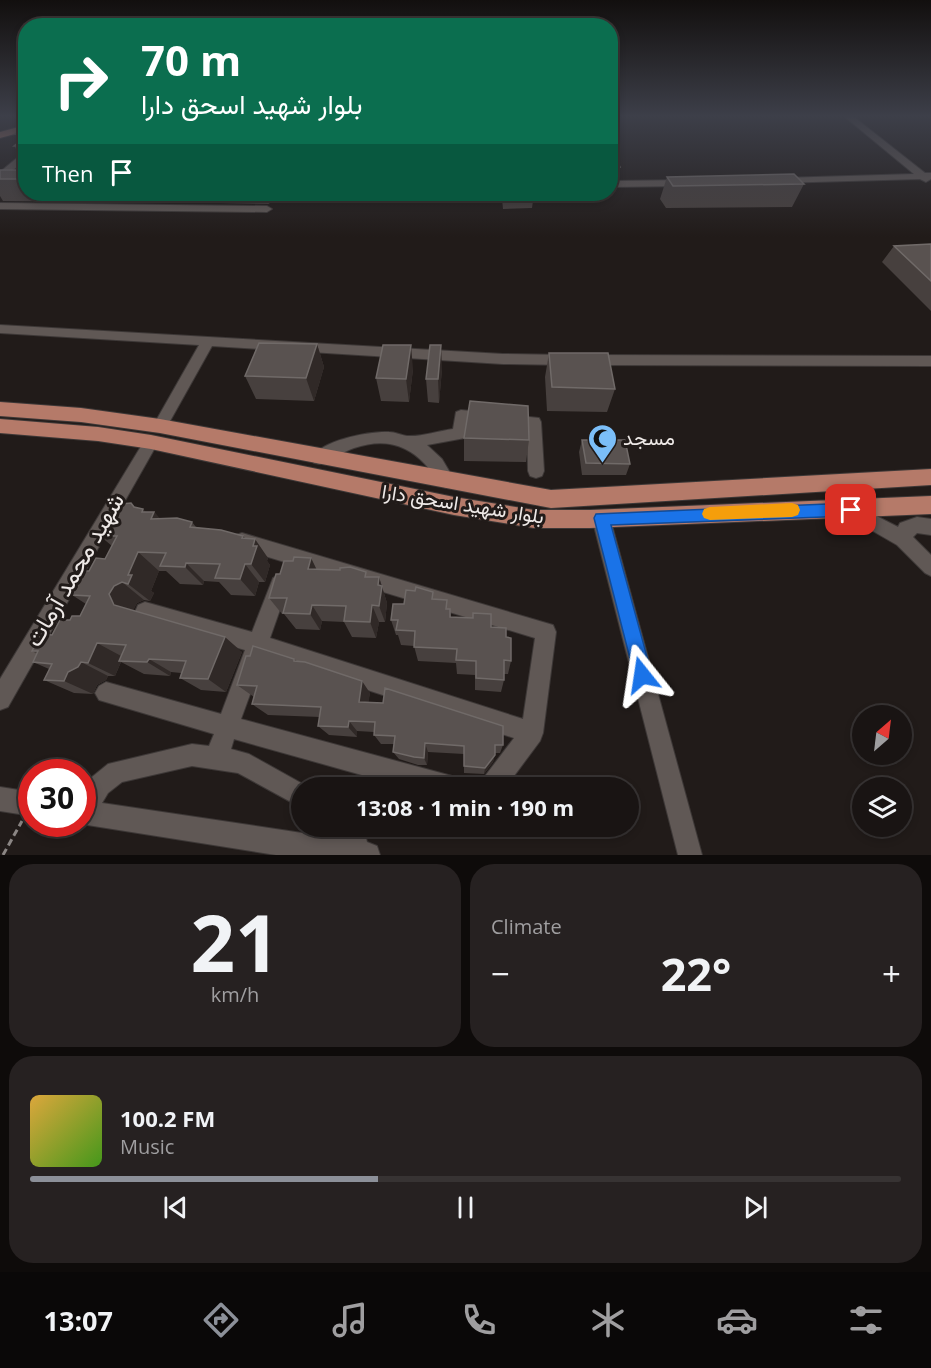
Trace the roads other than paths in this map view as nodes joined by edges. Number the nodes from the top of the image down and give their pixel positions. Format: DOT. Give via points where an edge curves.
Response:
graph roads {
  1 [pos="900,157"];
  2 [pos="18,162"];
  3 [pos="0,178"];
  4 [pos="928,179"];
  5 [pos="17,180"];
  6 [pos="769,181"];
  7 [pos="701,182"];
  8 [pos="618,184"];
  9 [pos="137,201"];
  10 [pos="0,206"];
  11 [pos="132,207"];
  12 [pos="267,209"];
  13 [pos="0,329"];
  14 [pos="207,343"];
  15 [pos="931,361"];
  16 [pos="0,409"];
  17 [pos="0,426"];
  18 [pos="155,434"];
  19 [pos="408,442"];
  20 [pos="320,458"];
  21 [pos="536,471"];
  22 [pos="398,472"];
  23 [pos="931,477"];
  24 [pos="447,481"];
  25 [pos="392,493"];
  26 [pos="931,505"];
  27 [pos="851,510"];
  28 [pos="601,518"];
  29 [pos="931,527"];
  30 [pos="931,534"];
  31 [pos="226,537"];
  32 [pos="906,542"];
  33 [pos="291,554"];
  34 [pos="931,567"];
  35 [pos="146,612"];
  36 [pos="258,644"];
  37 [pos="106,693"];
  38 [pos="0,699"];
  39 [pos="228,725"];
  40 [pos="532,733"];
  41 [pos="216,758"];
  42 [pos="413,777"];
  43 [pos="498,777"];
  44 [pos="291,790"];
  45 [pos="96,791"];
  46 [pos="0,799"];
  47 [pos="18,805"];
  48 [pos="96,814"];
  49 [pos="356,837"];
  50 [pos="363,854"];
  51 [pos="690,855"];
  1 -- 4 [label="street"];
  2 -- 3 [label="street"];
  3 -- 5 [label="street"];
  4 -- 6 [label="street"];
  7 -- 8 [label="street"];
  9 -- 11 [label="street"];
  10 -- 11 [label="street"];
  11 -- 12 [label="street"];
  13 -- 14 [label="street"];
  14 -- 15 [label="street" via="503,359"];
  14 -- 18 [label="street, شهید محمد آرمات"];
  16 -- 18 [label="main road, بلوار شهید اسحق دارا" via="81,415"];
  17 -- 18 [label="main road, بلوار شهید اسحق دارا"];
  18 -- 20 [label="main road, بلوار شهید اسحق دارا"];
  18 -- 25 [label="main road, بلوار شهید اسحق دارا"];
  18 -- 38 [label="street, شهید محمد آرمات"];
  19 -- 20 [label="street" via="363,438"];
  19 -- 21 [label="street" via="460,434 461,417 534,422"];
  19 -- 24 [label="street" via="433,458"];
  20 -- 22 [label="main road, بلوار شهید اسحق دارا"];
  22 -- 24 [label="main road, بلوار شهید اسحق دارا"];
  22 -- 25 [label="main road"];
  23 -- 24 [label="main road, بلوار شهید اسحق دارا" via="551,499"];
  25 -- 28 [label="main road, بلوار شهید اسحق دارا" via="534,519"];
  26 -- 27 [label="main road, بلوار شهید اسحق دارا"];
  27 -- 28 [label="main road, بلوار شهید اسحق دارا"];
  27 -- 32 [label="street"];
  28 -- 51 [label="street"];
  29 -- 32 [label="street" via="906,529"];
  30 -- 32 [label="street" via="911,534"];
  31 -- 33 [label="street"];
  32 -- 34 [label="street"];
  33 -- 36 [label="street"];
  33 -- 40 [label="street" via="546,632"];
  35 -- 36 [label="street"];
  36 -- 39 [label="street"];
  36 -- 40 [label="street"];
  37 -- 39 [label="street"];
  39 -- 41 [label="street"];
  39 -- 42 [label="street"];
  40 -- 43 [label="street"];
  41 -- 44 [label="street" via="241,762"];
  41 -- 45 [label="street" via="192,755 116,772"];
  46 -- 47 [label="street"];
  48 -- 50 [label="street"];
  49 -- 50 [label="street"];
}
